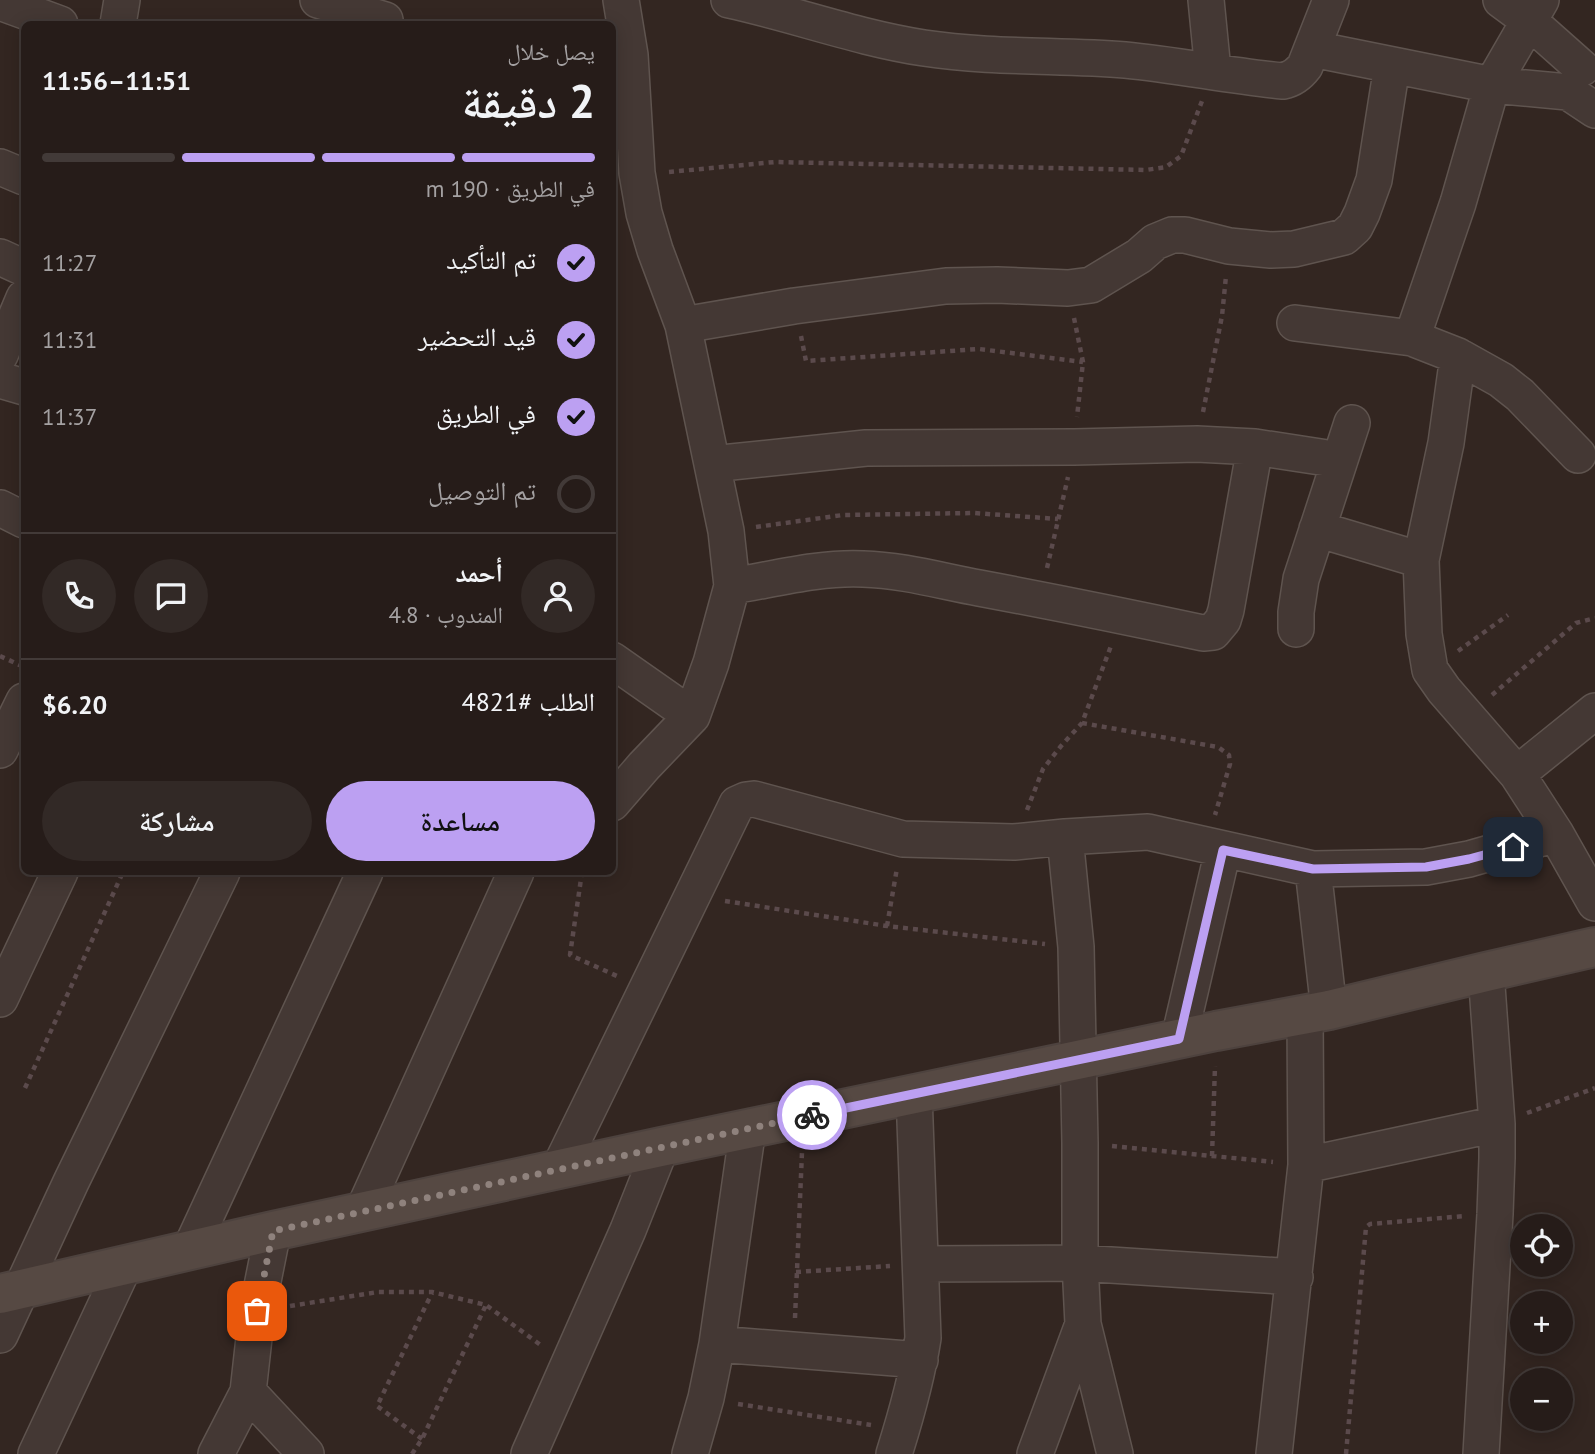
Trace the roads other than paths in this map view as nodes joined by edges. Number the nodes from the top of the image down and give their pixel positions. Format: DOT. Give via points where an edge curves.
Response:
graph roads {
  1 [pos="122,0"];
  2 [pos="318,0"];
  3 [pos="621,0"];
  4 [pos="729,0"];
  5 [pos="1206,0"];
  6 [pos="1331,0"];
  7 [pos="0,2"];
  8 [pos="1523,7"];
  9 [pos="387,15"];
  10 [pos="52,21"];
  11 [pos="118,21"];
  12 [pos="1313,49"];
  13 [pos="1392,66"];
  14 [pos="1213,71"];
  15 [pos="1585,80"];
  16 [pos="1492,85"];
  17 [pos="0,167"];
  18 [pos="21,176"];
  19 [pos="0,257"];
  20 [pos="21,267"];
  21 [pos="21,306"];
  22 [pos="1295,323"];
  23 [pos="682,326"];
  24 [pos="1412,338"];
  25 [pos="0,355"];
  26 [pos="1458,356"];
  27 [pos="0,380"];
  28 [pos="21,386"];
  29 [pos="1352,424"];
  30 [pos="1255,447"];
  31 [pos="1578,456"];
  32 [pos="1340,460"];
  33 [pos="712,464"];
  34 [pos="0,508"];
  35 [pos="21,518"];
  36 [pos="1317,529"];
  37 [pos="1421,560"];
  38 [pos="732,586"];
  39 [pos="1296,629"];
  40 [pos="616,663"];
  41 [pos="21,707"];
  42 [pos="1595,712"];
  43 [pos="692,716"];
  44 [pos="0,750"];
  45 [pos="1517,774"];
  46 [pos="616,799"];
  47 [pos="1556,834"];
  48 [pos="1065,837"];
  49 [pos="1214,848"];
  50 [pos="1313,869"];
  51 [pos="59,875"];
  52 [pos="221,875"];
  53 [pos="364,875"];
  54 [pos="515,875"];
  55 [pos="1595,903"];
  56 [pos="1595,947"];
  57 [pos="1486,972"];
  58 [pos="0,999"];
  59 [pos="1317,1012"];
  60 [pos="1179,1039"];
  61 [pos="1079,1060"];
  62 [pos="914,1094"];
  63 [pos="1497,1124"];
  64 [pos="748,1128"];
  65 [pos="661,1147"];
  66 [pos="1306,1165"];
  67 [pos="559,1169"];
  68 [pos="363,1211"];
  69 [pos="273,1231"];
  70 [pos="190,1250"];
  71 [pos="1080,1263"];
  72 [pos="922,1264"];
  73 [pos="124,1266"];
  74 [pos="1295,1277"];
  75 [pos="11,1291"];
  76 [pos="1083,1324"];
  77 [pos="0,1335"];
  78 [pos="716,1344"];
  79 [pos="920,1360"];
  80 [pos="248,1392"];
  81 [pos="898,1442"];
  82 [pos="36,1454"];
  83 [pos="216,1454"];
  84 [pos="306,1454"];
  85 [pos="529,1454"];
  86 [pos="690,1454"];
  87 [pos="1035,1454"];
  88 [pos="1115,1454"];
  89 [pos="1274,1454"];
  90 [pos="1481,1454"];
  1 -- 11 [label="street"];
  2 -- 9 [label="street"];
  3 -- 23 [label="street" via="630,55 637,173 655,250"];
  4 -- 14 [label="street" via="922,48 1126,60"];
  5 -- 14 [label="street"];
  6 -- 12 [label="street"];
  7 -- 10 [label="street"];
  8 -- 15 [label="street"];
  8 -- 16 [label="street"];
  12 -- 13 [label="street"];
  12 -- 14 [label="street" via="1291,80"];
  13 -- 16 [label="street"];
  13 -- 23 [label="street" via="1374,180 1362,214 1344,237 1271,250 1172,234 1091,285 946,286"];
  15 -- 16 [label="street"];
  16 -- 24 [label="street"];
  17 -- 18 [label="street"];
  19 -- 20 [label="street"];
  21 -- 25 [label="street"];
  22 -- 24 [label="street"];
  23 -- 33 [label="street"];
  24 -- 26 [label="street"];
  26 -- 31 [label="street" via="1520,395"];
  26 -- 37 [label="street" via="1446,443"];
  27 -- 28 [label="street"];
  29 -- 32 [label="street"];
  30 -- 32 [label="street"];
  30 -- 33 [label="street" via="866,448"];
  30 -- 38 [label="street" via="1232,582 1223,620 1213,632 1203,634 1040,599 865,569 828,569"];
  32 -- 36 [label="street"];
  33 -- 38 [label="street"];
  34 -- 35 [label="street"];
  36 -- 37 [label="street"];
  36 -- 39 [label="street" via="1301,579"];
  37 -- 45 [label="street" via="1430,670"];
  38 -- 43 [label="street"];
  40 -- 43 [label="street"];
  41 -- 44 [label="street"];
  42 -- 45 [label="street"];
  43 -- 46 [label="street"];
  45 -- 47 [label="street"];
  47 -- 50 [label="street" via="1426,867"];
  47 -- 55 [label="street"];
  48 -- 49 [label="street" via="1148,832"];
  48 -- 61 [label="street" via="1076,947"];
  48 -- 67 [label="street" via="1014,842 903,839 754,799 737,804"];
  49 -- 50 [label="street"];
  49 -- 60 [label="street"];
  50 -- 59 [label="street"];
  51 -- 58 [label="street"];
  52 -- 75 [label="street" via="82,1158"];
  53 -- 70 [label="street"];
  54 -- 68 [label="street"];
  56 -- 57 [label="street"];
  57 -- 59 [label="street"];
  57 -- 63 [label="street"];
  59 -- 60 [label="street"];
  59 -- 66 [label="street"];
  60 -- 61 [label="street"];
  61 -- 62 [label="street"];
  61 -- 71 [label="street"];
  62 -- 64 [label="street"];
  62 -- 72 [label="street"];
  63 -- 66 [label="street"];
  63 -- 90 [label="street"];
  64 -- 65 [label="street"];
  64 -- 78 [label="street"];
  65 -- 67 [label="street"];
  65 -- 85 [label="street"];
  66 -- 74 [label="street"];
  67 -- 68 [label="street"];
  68 -- 69 [label="street"];
  69 -- 70 [label="street"];
  69 -- 80 [label="street" via="257,1311"];
  70 -- 73 [label="street"];
  71 -- 72 [label="street"];
  71 -- 74 [label="street"];
  71 -- 76 [label="street"];
  72 -- 79 [label="street"];
  73 -- 75 [label="street"];
  73 -- 82 [label="street"];
  74 -- 89 [label="street"];
  75 -- 77 [label="street"];
  76 -- 87 [label="street"];
  76 -- 88 [label="street"];
  78 -- 79 [label="street"];
  78 -- 86 [label="street"];
  79 -- 81 [label="street"];
  80 -- 83 [label="street"];
  80 -- 84 [label="street"];
}
